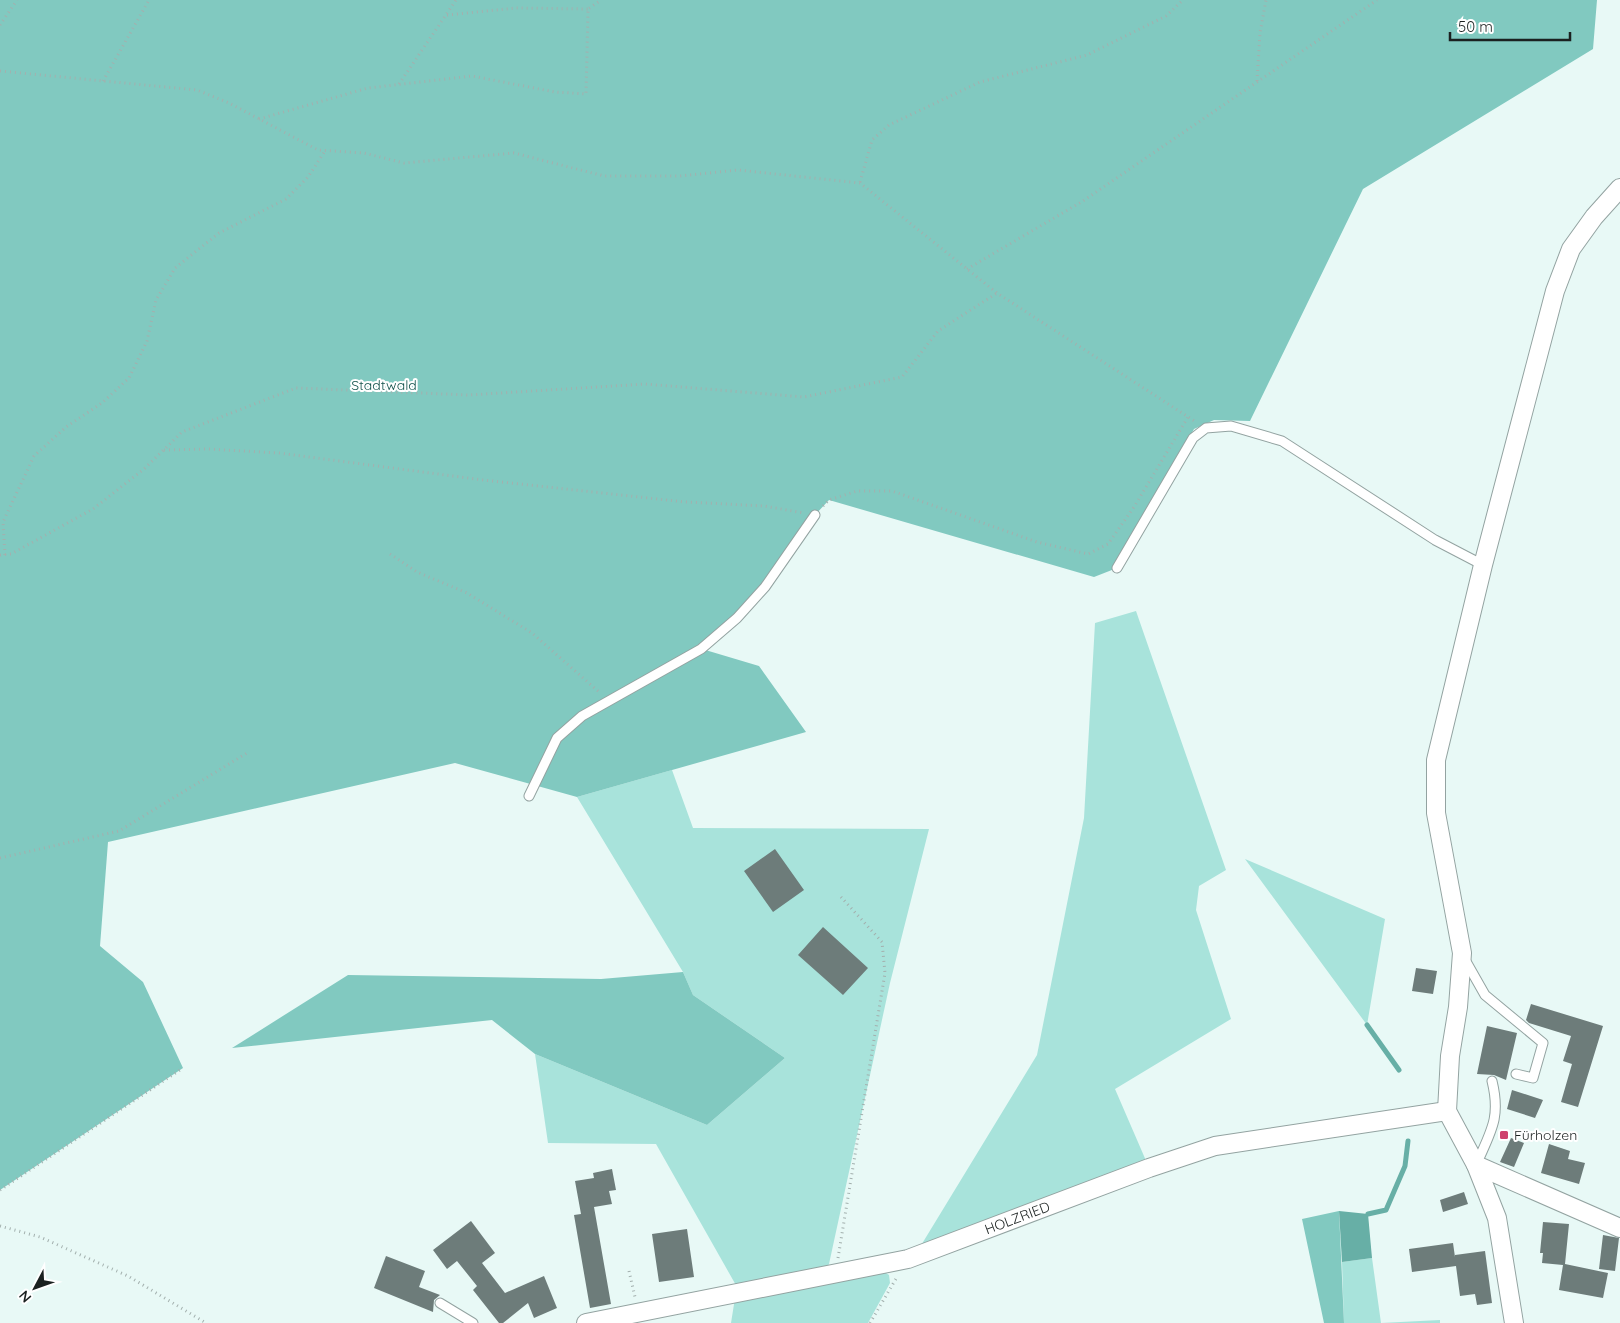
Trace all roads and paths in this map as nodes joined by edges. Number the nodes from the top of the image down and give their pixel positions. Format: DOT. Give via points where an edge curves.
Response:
graph roads {
  1 [pos="17,0"];
  2 [pos="149,0"];
  3 [pos="456,0"];
  4 [pos="601,0"];
  5 [pos="1183,0"];
  6 [pos="1266,0"];
  7 [pos="1377,0"];
  8 [pos="588,9"];
  9 [pos="448,15"];
  10 [pos="0,25"];
  11 [pos="0,71"];
  12 [pos="103,81"];
  13 [pos="1257,82"];
  14 [pos="399,84"];
  15 [pos="258,119"];
  16 [pos="326,151"];
  17 [pos="860,182"];
  18 [pos="1620,188"];
  19 [pos="967,269"];
  20 [pos="997,293"];
  21 [pos="1188,417"];
  22 [pos="1206,428"];
  23 [pos="164,450"];
  24 [pos="815,515"];
  25 [pos="390,554"];
  26 [pos="0,555"];
  27 [pos="5,555"];
  28 [pos="1483,565"];
  29 [pos="1117,568"];
  30 [pos="609,701"];
  31 [pos="248,753"];
  32 [pos="530,796"];
  33 [pos="0,858"];
  34 [pos="841,897"];
  35 [pos="1462,953"];
  36 [pos="184,1068"];
  37 [pos="1516,1074"];
  38 [pos="1492,1081"];
  39 [pos="1447,1111"];
  40 [pos="1476,1165"];
  41 [pos="0,1190"];
  42 [pos="0,1226"];
  43 [pos="1620,1228"];
  44 [pos="908,1259"];
  45 [pos="629,1271"];
  46 [pos="836,1274"];
  47 [pos="440,1304"];
  48 [pos="639,1312"];
  49 [pos="206,1323"];
  50 [pos="473,1323"];
  51 [pos="586,1323"];
  52 [pos="870,1323"];
  53 [pos="1514,1323"];
  1 -- 10 [label="path"];
  2 -- 12 [label="path"];
  3 -- 9 [label="path"];
  4 -- 8 [label="path"];
  5 -- 17 [label="path" via="1166,16 1087,55 980,82 889,125 872,140"];
  6 -- 13 [label="path"];
  7 -- 13 [label="path"];
  8 -- 9 [label="path" via="516,8"];
  8 -- 14 [label="path" via="586,94 555,92 472,76"];
  9 -- 14 [label="path"];
  11 -- 12 [label="path"];
  12 -- 15 [label="path" via="197,90"];
  13 -- 19 [label="path" via="1083,201"];
  14 -- 15 [label="path" via="368,88"];
  15 -- 16 [label="path" via="318,150"];
  16 -- 17 [label="path" via="364,153 404,163 514,153 604,176 680,176 738,170"];
  16 -- 27 [label="path" via="308,178 286,199 219,233 175,268 156,300 147,341 128,378 102,403 66,427 34,456 3,522"];
  17 -- 19 [label="path"];
  18 -- 28 [label="street" via="1571,249 1555,291"];
  19 -- 20 [label="path"];
  20 -- 21 [label="path"];
  20 -- 23 [label="path" via="938,331 902,377 804,397 645,384 468,395 296,388 182,432"];
  21 -- 22 [label="path"];
  21 -- 24 [label="path" via="1134,508 1108,544 1088,554 1037,542 892,491 857,491 829,500"];
  22 -- 28 [label="lane" via="1232,426 1282,441 1435,540"];
  22 -- 29 [label="lane" via="1192,438"];
  23 -- 24 [label="path" via="279,453 483,480 685,502 764,506"];
  23 -- 27 [label="path" via="93,509"];
  24 -- 30 [label="lane" via="765,587 737,618 701,649"];
  25 -- 30 [label="path" via="417,572 467,593 532,633"];
  26 -- 27 [label="path"];
  28 -- 35 [label="street" via="1436,760 1436,813"];
  30 -- 32 [label="lane" via="582,716 557,738"];
  31 -- 33 [label="path" via="119,831"];
  34 -- 46 [label="path" via="882,942 885,973"];
  35 -- 37 [label="lane" via="1485,995 1543,1043 1533,1078"];
  35 -- 39 [label="street"];
  36 -- 41 [label="path"];
  38 -- 40 [label="lane" via="1497,1101 1495,1123"];
  39 -- 40 [label="street"];
  39 -- 44 [label="street, HOLZRIED" via="1215,1146"];
  40 -- 43 [label="street"];
  40 -- 53 [label="street" via="1497,1218"];
  42 -- 49 [label="path" via="40,1237 128,1276"];
  44 -- 46 [label="street, HOLZRIED"];
  44 -- 52 [label="path"];
  45 -- 48 [label="path"];
  46 -- 48 [label="street, HOLZRIED"];
  47 -- 50 [label="lane"];
  48 -- 51 [label="street, HOLZRIED"];
}
